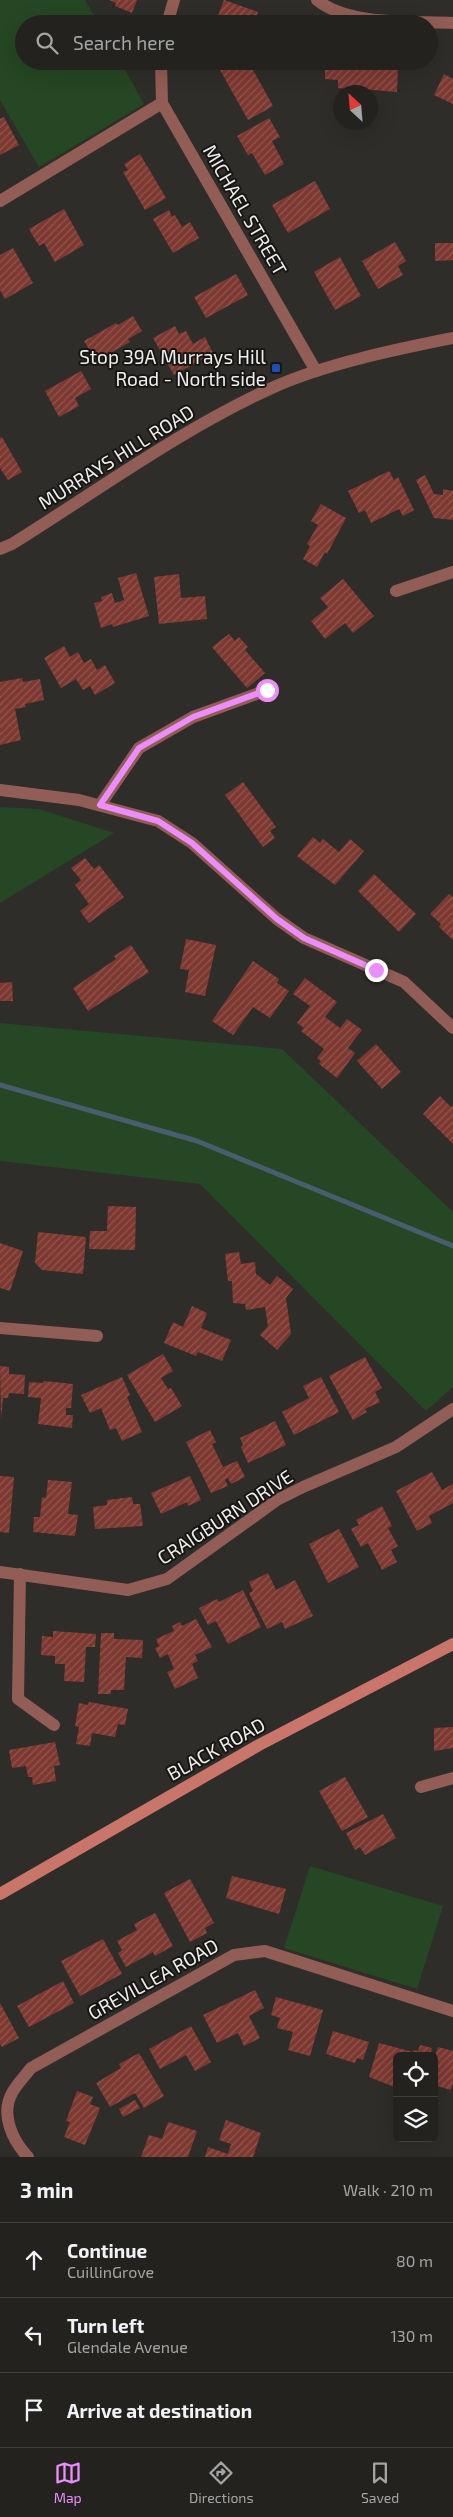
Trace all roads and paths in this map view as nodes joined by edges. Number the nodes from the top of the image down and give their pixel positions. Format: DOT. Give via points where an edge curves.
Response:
graph roads {
  1 [pos="174,0"];
  2 [pos="316,0"];
  3 [pos="170,15"];
  4 [pos="353,15"];
  5 [pos="438,22"];
  6 [pos="453,23"];
  7 [pos="161,70"];
  8 [pos="162,103"];
  9 [pos="0,201"];
  10 [pos="453,338"];
  11 [pos="316,371"];
  12 [pos="0,549"];
  13 [pos="453,572"];
  14 [pos="396,591"];
  15 [pos="267,690"];
  16 [pos="0,790"];
  17 [pos="100,805"];
  18 [pos="453,1028"];
  19 [pos="0,1328"];
  20 [pos="97,1336"];
  21 [pos="453,1409"];
  22 [pos="0,1572"];
  23 [pos="20,1574"];
  24 [pos="453,1644"];
  25 [pos="54,1725"];
  26 [pos="453,1778"];
  27 [pos="421,1787"];
  28 [pos="0,1894"];
  29 [pos="453,2011"];
  30 [pos="28,2157"];
  1 -- 3 [label="street"];
  2 -- 4 [label="street" via="324,6"];
  5 -- 6 [label="street"];
  7 -- 8 [label="street, MICHAEL STREET"];
  8 -- 9 [label="street"];
  8 -- 11 [label="street, MICHAEL STREET"];
  10 -- 11 [label="street, MURRAYS HILL ROAD"];
  11 -- 12 [label="street, MURRAYS HILL ROAD" via="275,387 209,420"];
  13 -- 14 [label="street"];
  15 -- 17 [label="street" via="193,717 139,748"];
  16 -- 17 [label="street"];
  17 -- 18 [label="street" via="158,821 192,843 277,919 304,938 404,982"];
  19 -- 20 [label="street"];
  21 -- 23 [label="street, CRAIGBURN DRIVE" via="396,1447 277,1500 166,1579 128,1590"];
  22 -- 23 [label="street, CRAIGBURN DRIVE"];
  23 -- 25 [label="street" via="18,1699"];
  24 -- 28 [label="main road, BLACK ROAD" via="259,1745"];
  26 -- 27 [label="street"];
  29 -- 30 [label="street, GREVILLEA ROAD" via="265,1951 234,1955 31,2068 11,2094 8,2121 11,2132"];
}
